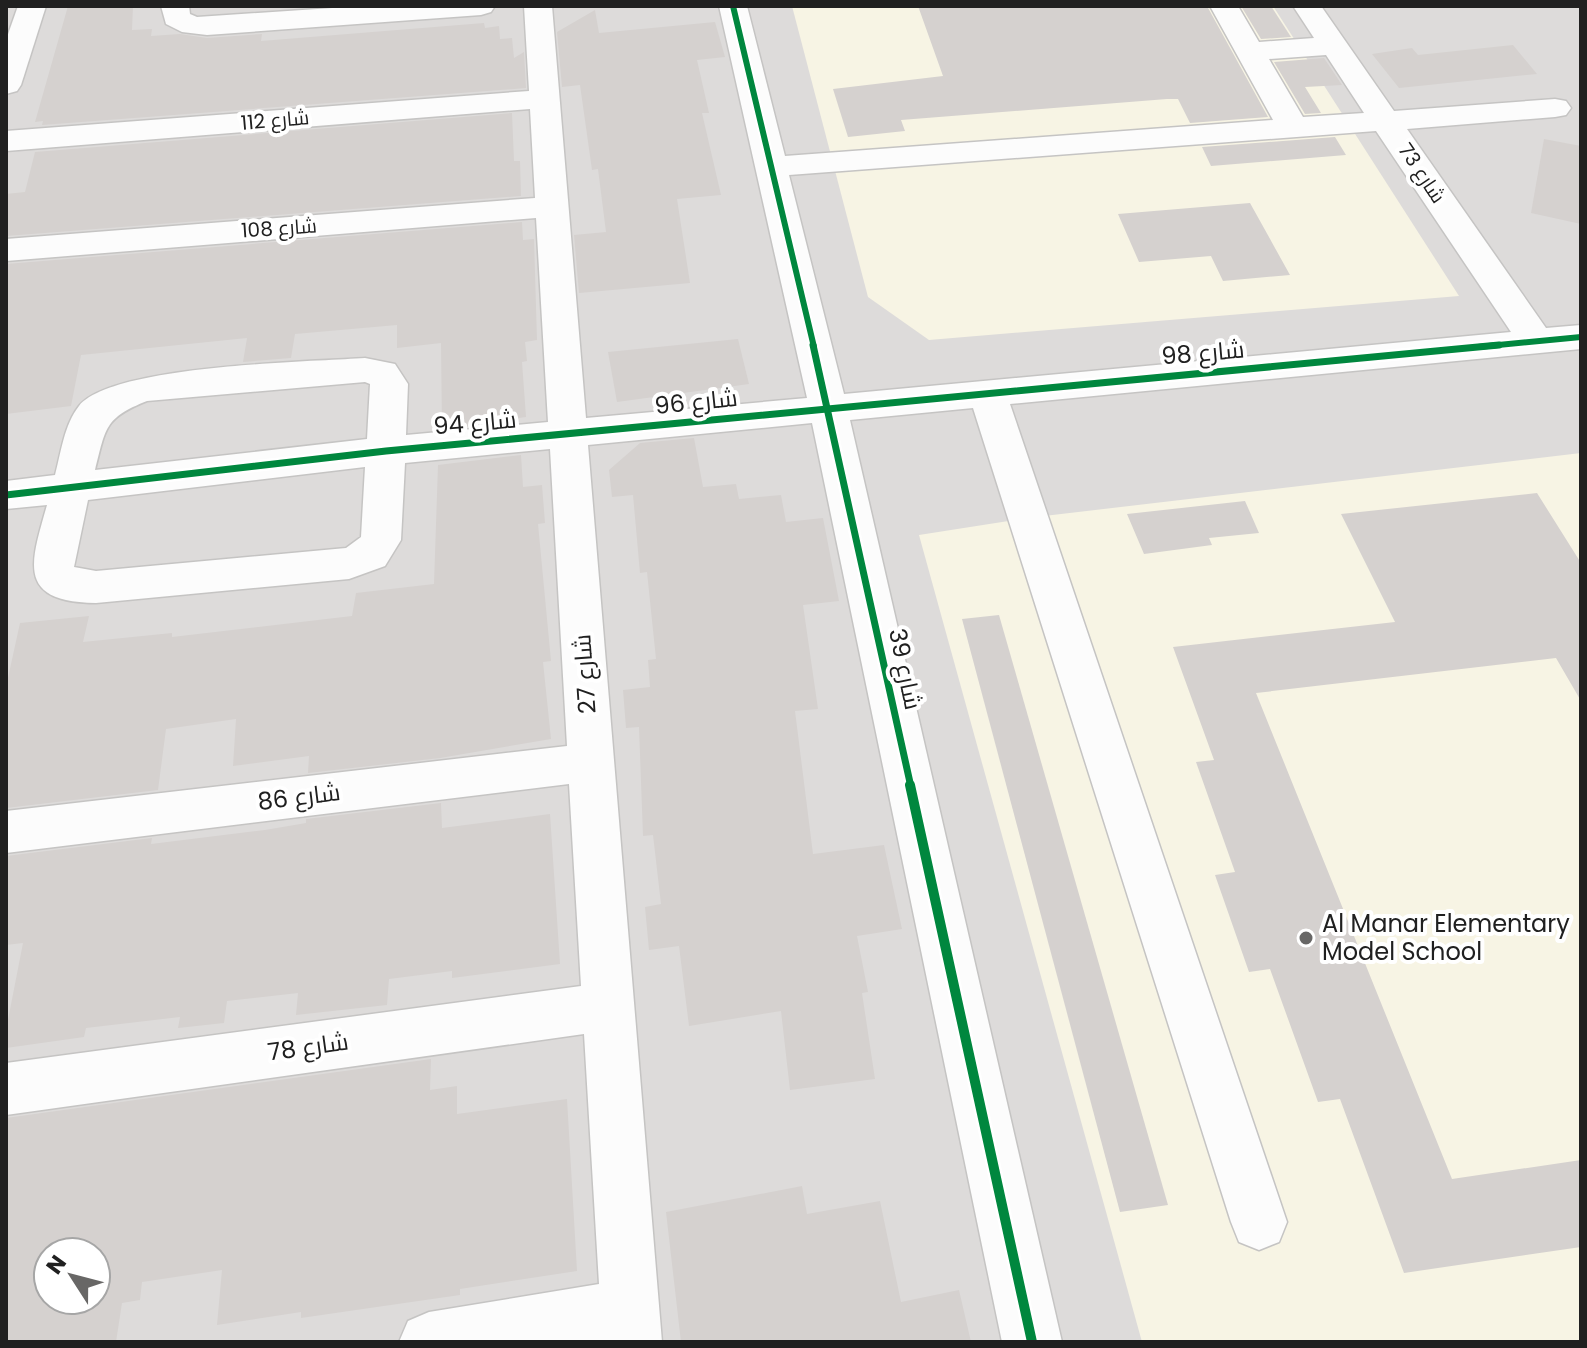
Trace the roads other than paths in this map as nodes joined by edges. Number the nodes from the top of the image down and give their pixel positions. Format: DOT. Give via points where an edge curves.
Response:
graph roads {
  1 [pos="32,6"];
  2 [pos="481,6"];
  3 [pos="538,6"];
  4 [pos="733,6"];
  5 [pos="1224,6"];
  6 [pos="1307,6"];
  7 [pos="178,14"];
  8 [pos="1335,46"];
  9 [pos="1250,51"];
  10 [pos="6,85"];
  11 [pos="545,99"];
  12 [pos="1555,108"];
  13 [pos="1386,120"];
  14 [pos="1293,127"];
  15 [pos="6,141"];
  16 [pos="770,167"];
  17 [pos="552,207"];
  18 [pos="6,250"];
  19 [pos="1581,337"];
  20 [pos="1536,341"];
  21 [pos="987,393"];
  22 [pos="828,408"];
  23 [pos="568,435"];
  24 [pos="386,451"];
  25 [pos="71,488"];
  26 [pos="6,495"];
  27 [pos="591,762"];
  28 [pos="6,832"];
  29 [pos="610,1006"];
  30 [pos="6,1089"];
  31 [pos="1259,1222"];
  32 [pos="631,1325"];
  33 [pos="429,1342"];
  34 [pos="1032,1342"];
  1 -- 10 [label="street"];
  2 -- 7 [label="street" via="207,26"];
  3 -- 11 [label="street, شارع 27"];
  4 -- 16 [label="street, شارع 39"];
  5 -- 9 [label="street"];
  6 -- 8 [label="street, شارع 73"];
  8 -- 9 [label="street"];
  8 -- 13 [label="street, شارع 73"];
  9 -- 14 [label="street"];
  11 -- 15 [label="street, شارع 112"];
  11 -- 17 [label="street, شارع 27"];
  12 -- 13 [label="street"];
  13 -- 14 [label="street"];
  13 -- 20 [label="street, شارع 73"];
  14 -- 16 [label="street"];
  16 -- 22 [label="street, شارع 39"];
  17 -- 18 [label="street, شارع 108"];
  17 -- 23 [label="street, شارع 27"];
  19 -- 20 [label="street, شارع 98"];
  20 -- 21 [label="street, شارع 98"];
  21 -- 22 [label="street, شارع 98"];
  21 -- 31 [label="street"];
  22 -- 23 [label="street, شارع 96"];
  22 -- 34 [label="street, شارع 39"];
  23 -- 24 [label="street, شارع 94"];
  23 -- 27 [label="street, شارع 27"];
  24 -- 25 [label="street, شارع 94"];
  24 -- 25 [label="street" via="389,384 375,370 142,389 123,394 93,414"];
  24 -- 25 [label="street" via="381,540 370,555 349,563 78,587 54,575 52,562"];
  25 -- 26 [label="street, شارع 94"];
  27 -- 28 [label="street, شارع 86"];
  27 -- 29 [label="street, شارع 27"];
  29 -- 30 [label="street, شارع 78"];
  29 -- 32 [label="street, شارع 27"];
  32 -- 33 [label="street"];
}
